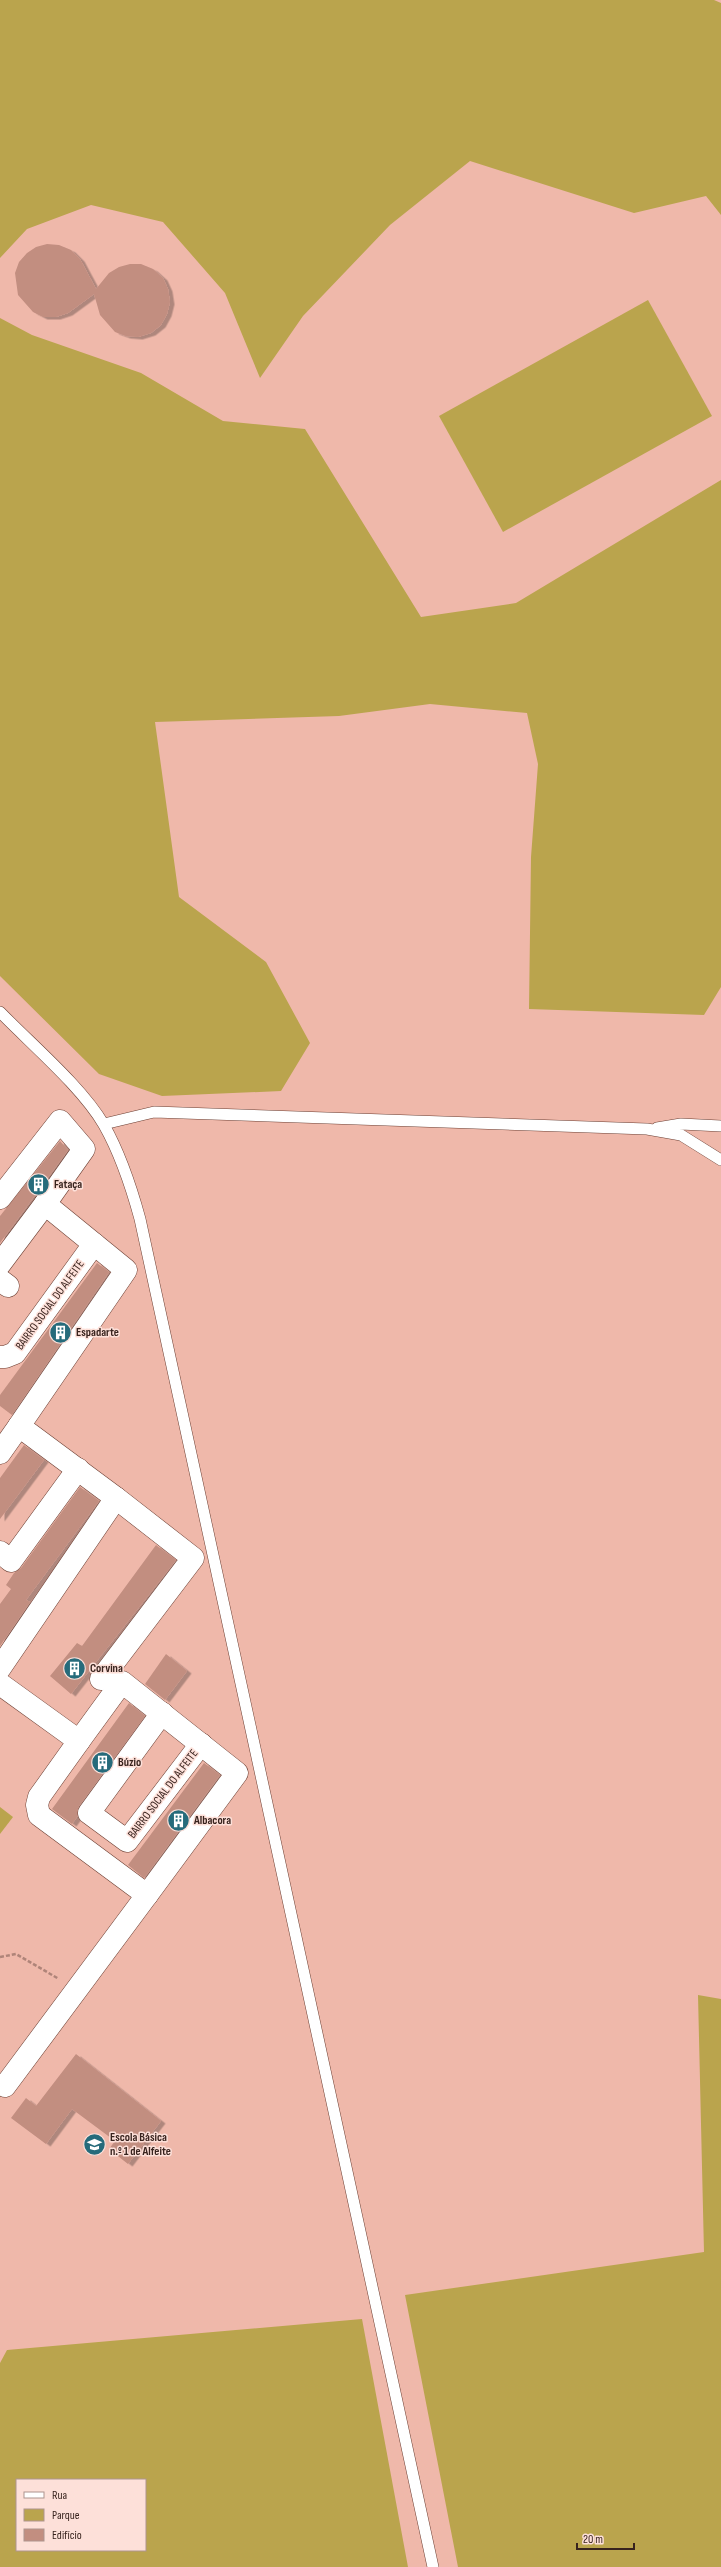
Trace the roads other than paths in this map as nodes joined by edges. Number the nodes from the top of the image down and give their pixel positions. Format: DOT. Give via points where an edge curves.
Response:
graph roads {
  1 [pos="0,1012"];
  2 [pos="104,1124"];
  3 [pos="721,1126"];
  4 [pos="647,1129"];
  5 [pos="721,1160"];
  6 [pos="0,1198"];
  7 [pos="45,1204"];
  8 [pos="94,1244"];
  9 [pos="0,1264"];
  10 [pos="0,1357"];
  11 [pos="19,1426"];
  12 [pos="0,1453"];
  13 [pos="78,1469"];
  14 [pos="116,1498"];
  15 [pos="0,1552"];
  16 [pos="0,1668"];
  17 [pos="101,1679"];
  18 [pos="0,1684"];
  19 [pos="162,1713"];
  20 [pos="78,1741"];
  21 [pos="201,1744"];
  22 [pos="147,1895"];
  23 [pos="5,2086"];
  24 [pos="433,2567"];
  1 -- 2 [label="lane" via="82,1096"];
  2 -- 4 [label="lane" via="154,1112"];
  2 -- 24 [label="lane" via="130,1181 140,1219"];
  3 -- 4 [label="lane" via="681,1124"];
  4 -- 5 [label="lane" via="681,1135"];
  6 -- 7 [label="street" via="60,1121 84,1149"];
  7 -- 8 [label="street"];
  7 -- 9 [label="street"];
  8 -- 10 [label="street, BAIRRO SOCIAL DO ALFEITE" via="15,1353"];
  8 -- 11 [label="street" via="126,1270"];
  11 -- 12 [label="street"];
  11 -- 13 [label="street"];
  13 -- 14 [label="street"];
  13 -- 15 [label="street" via="11,1561"];
  14 -- 16 [label="street"];
  14 -- 17 [label="street" via="193,1558"];
  18 -- 20 [label="street"];
  19 -- 20 [label="street, BAIRRO SOCIAL DO ALFEITE" via="122,1682"];
  19 -- 21 [label="street, BAIRRO SOCIAL DO ALFEITE"];
  19 -- 21 [label="street, BAIRRO SOCIAL DO ALFEITE" via="89,1813 127,1841"];
  20 -- 22 [label="street, BAIRRO SOCIAL DO ALFEITE" via="39,1797 39,1815"];
  21 -- 22 [label="street, BAIRRO SOCIAL DO ALFEITE" via="237,1773"];
  22 -- 23 [label="street, BAIRRO SOCIAL DO ALFEITE"];
}
